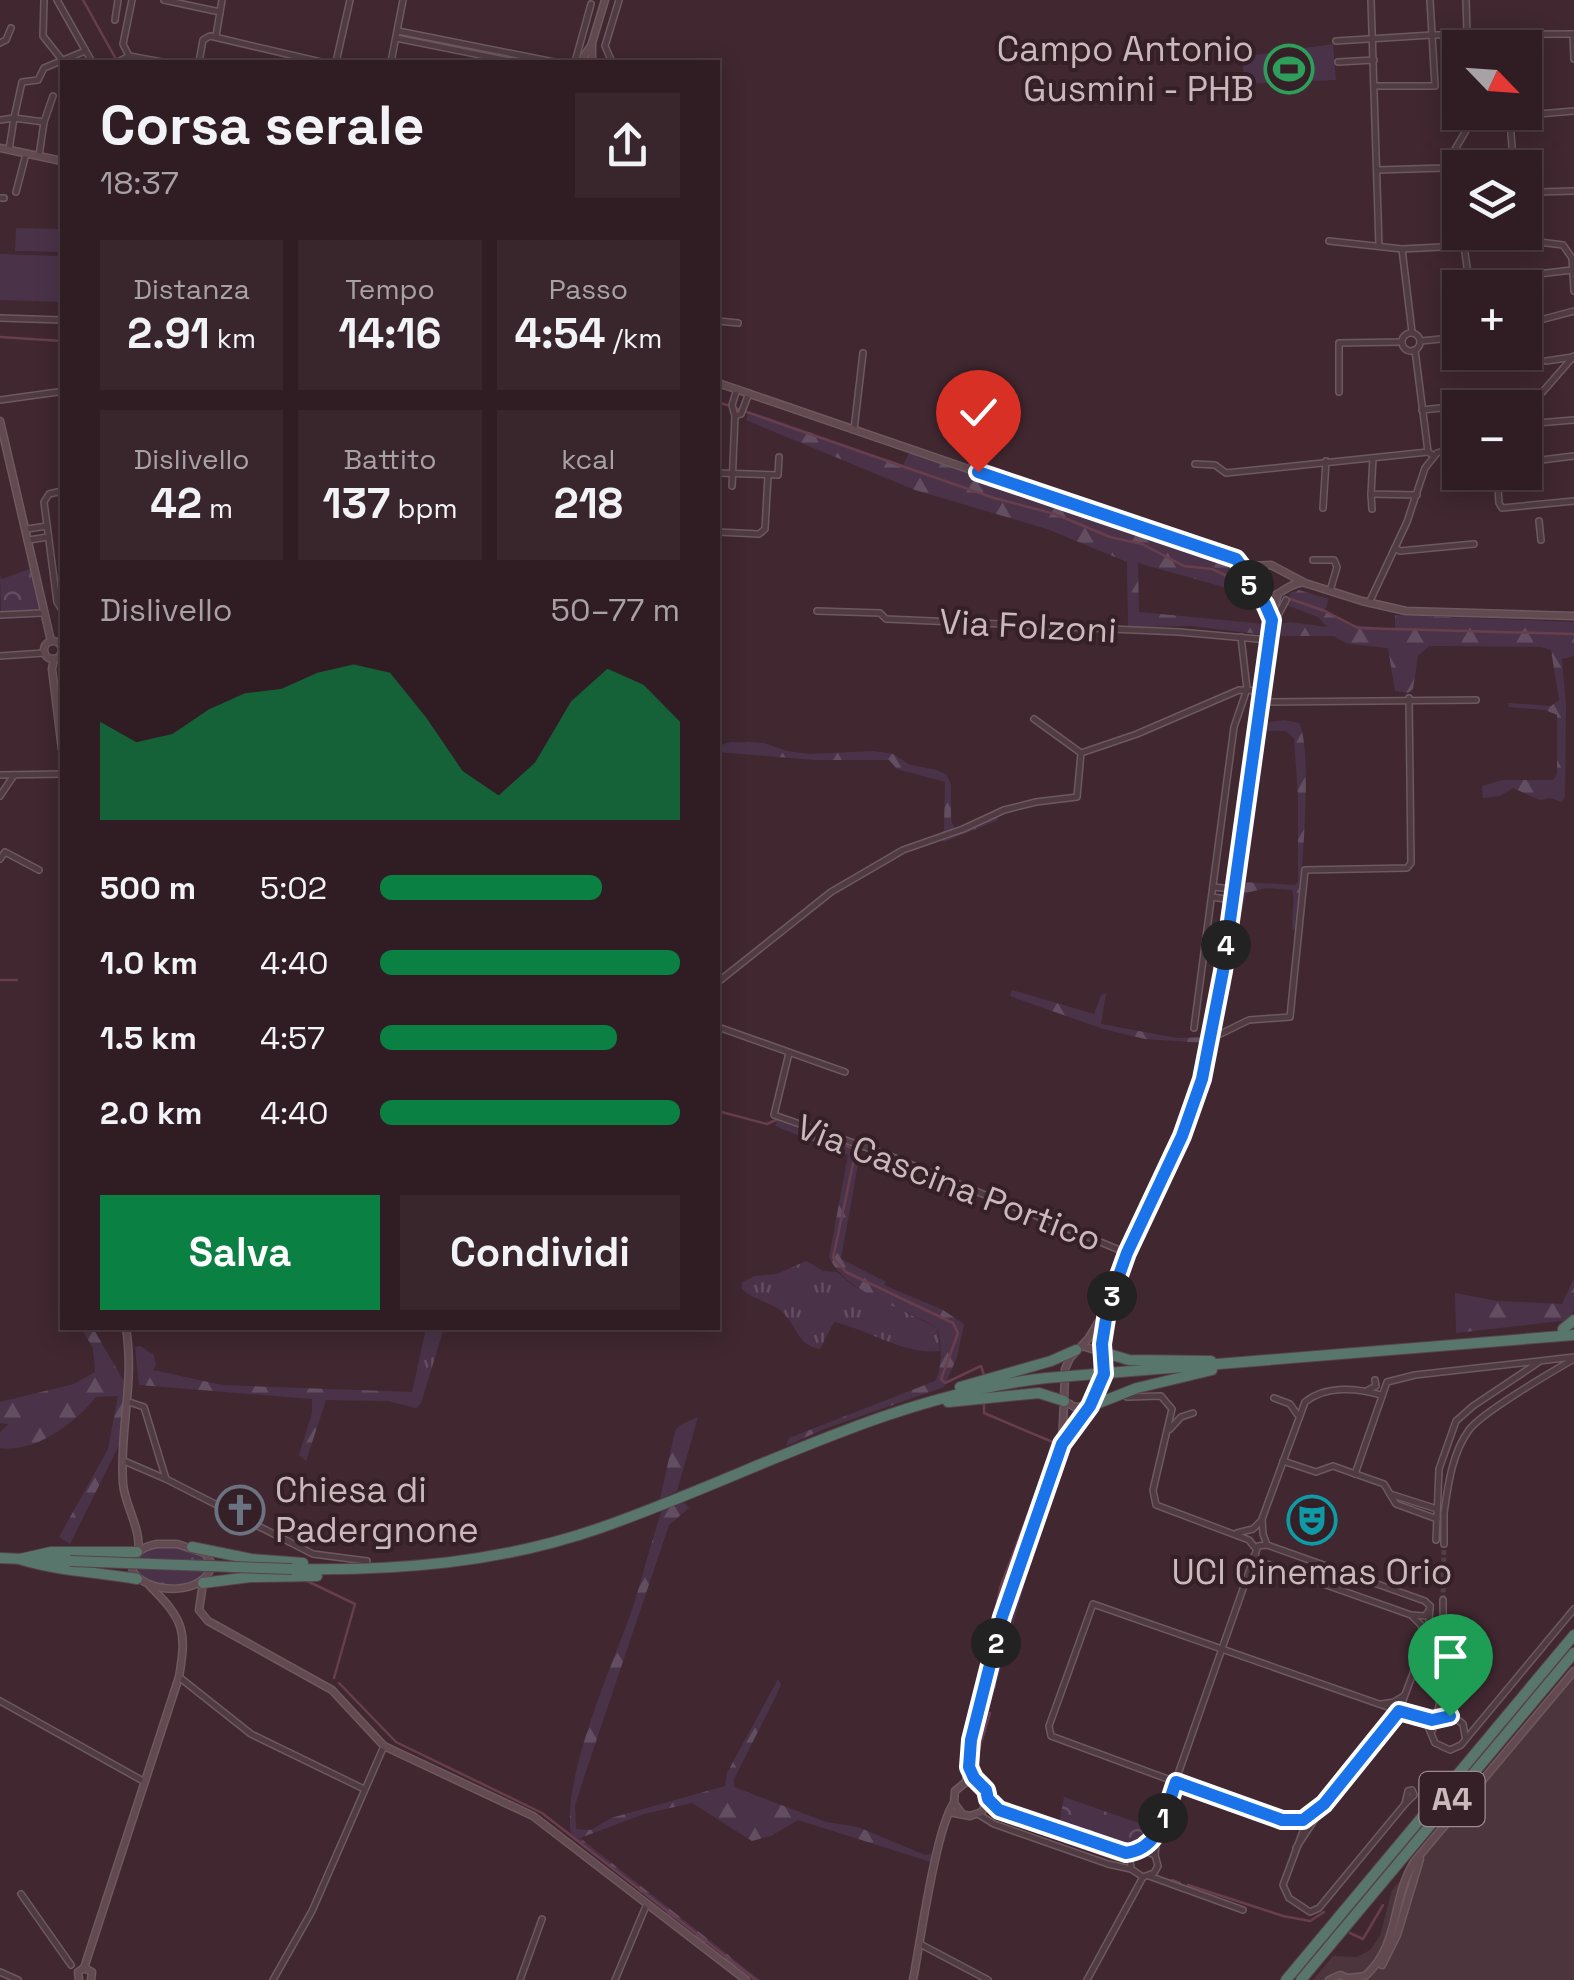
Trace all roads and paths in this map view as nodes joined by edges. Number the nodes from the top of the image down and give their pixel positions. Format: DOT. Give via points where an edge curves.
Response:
graph roads {
  1 [pos="44,0"];
  2 [pos="57,0"];
  3 [pos="118,0"];
  4 [pos="132,0"];
  5 [pos="164,0"];
  6 [pos="222,0"];
  7 [pos="350,0"];
  8 [pos="403,0"];
  9 [pos="605,0"];
  10 [pos="619,0"];
  11 [pos="1371,0"];
  12 [pos="1430,0"];
  13 [pos="1466,0"];
  14 [pos="591,4"];
  15 [pos="220,12"];
  16 [pos="115,20"];
  17 [pos="11,28"];
  18 [pos="1467,30"];
  19 [pos="1542,33"];
  20 [pos="1573,34"];
  21 [pos="397,35"];
  22 [pos="1432,35"];
  23 [pos="1442,35"];
  24 [pos="216,38"];
  25 [pos="1373,38"];
  26 [pos="1336,41"];
  27 [pos="592,43"];
  28 [pos="2,45"];
  29 [pos="85,51"];
  30 [pos="129,56"];
  31 [pos="1574,59"];
  32 [pos="62,60"];
  33 [pos="91,60"];
  34 [pos="122,60"];
  35 [pos="151,60"];
  36 [pos="200,60"];
  37 [pos="312,60"];
  38 [pos="336,60"];
  39 [pos="391,60"];
  40 [pos="505,60"];
  41 [pos="542,60"];
  42 [pos="577,60"];
  43 [pos="579,60"];
  44 [pos="591,60"];
  45 [pos="611,60"];
  46 [pos="1374,60"];
  47 [pos="60,61"];
  48 [pos="1338,62"];
  49 [pos="12,80"];
  50 [pos="23,82"];
  51 [pos="1374,86"];
  52 [pos="53,96"];
  53 [pos="1574,110"];
  54 [pos="14,118"];
  55 [pos="0,120"];
  56 [pos="44,122"];
  57 [pos="1466,130"];
  58 [pos="1512,147"];
  59 [pos="4,149"];
  60 [pos="26,154"];
  61 [pos="38,156"];
  62 [pos="60,161"];
  63 [pos="1376,170"];
  64 [pos="1574,191"];
  65 [pos="16,192"];
  66 [pos="1542,192"];
  67 [pos="1329,241"];
  68 [pos="1542,242"];
  69 [pos="1379,246"];
  70 [pos="1442,247"];
  71 [pos="1402,249"];
  72 [pos="1573,273"];
  73 [pos="1542,275"];
  74 [pos="1574,291"];
  75 [pos="1574,311"];
  76 [pos="0,318"];
  77 [pos="1542,319"];
  78 [pos="60,320"];
  79 [pos="720,321"];
  80 [pos="738,323"];
  81 [pos="1412,332"];
  82 [pos="1442,338"];
  83 [pos="1421,341"];
  84 [pos="1402,342"];
  85 [pos="1415,350"];
  86 [pos="863,353"];
  87 [pos="1573,359"];
  88 [pos="1546,361"];
  89 [pos="720,383"];
  90 [pos="737,389"];
  91 [pos="58,392"];
  92 [pos="1339,392"];
  93 [pos="1542,392"];
  94 [pos="749,394"];
  95 [pos="0,400"];
  96 [pos="1442,408"];
  97 [pos="1422,410"];
  98 [pos="737,411"];
  99 [pos="986,413"];
  100 [pos="1574,420"];
  101 [pos="0,421"];
  102 [pos="1542,423"];
  103 [pos="854,430"];
  104 [pos="1442,451"];
  105 [pos="1430,454"];
  106 [pos="1574,456"];
  107 [pos="778,457"];
  108 [pos="1373,457"];
  109 [pos="1542,460"];
  110 [pos="1326,462"];
  111 [pos="1195,464"];
  112 [pos="12,470"];
  113 [pos="970,470"];
  114 [pos="0,473"];
  115 [pos="720,474"];
  116 [pos="732,474"];
  117 [pos="768,476"];
  118 [pos="732,486"];
  119 [pos="1498,490"];
  120 [pos="60,493"];
  121 [pos="1371,494"];
  122 [pos="1417,495"];
  123 [pos="1574,501"];
  124 [pos="1323,508"];
  125 [pos="1372,508"];
  126 [pos="1539,521"];
  127 [pos="47,526"];
  128 [pos="27,529"];
  129 [pos="720,532"];
  130 [pos="48,537"];
  131 [pos="29,540"];
  132 [pos="1541,540"];
  133 [pos="1474,544"];
  134 [pos="1395,548"];
  135 [pos="1236,559"];
  136 [pos="1313,560"];
  137 [pos="1260,565"];
  138 [pos="1281,573"];
  139 [pos="1250,577"];
  140 [pos="1305,583"];
  141 [pos="1330,591"];
  142 [pos="1279,593"];
  143 [pos="1257,596"];
  144 [pos="1286,600"];
  145 [pos="1368,603"];
  146 [pos="60,607"];
  147 [pos="817,611"];
  148 [pos="42,613"];
  149 [pos="0,616"];
  150 [pos="1574,616"];
  151 [pos="1272,617"];
  152 [pos="1271,628"];
  153 [pos="1241,637"];
  154 [pos="1269,640"];
  155 [pos="51,641"];
  156 [pos="60,647"];
  157 [pos="44,653"];
  158 [pos="60,655"];
  159 [pos="0,656"];
  160 [pos="54,659"];
  161 [pos="1247,690"];
  162 [pos="1261,691"];
  163 [pos="1409,698"];
  164 [pos="1476,700"];
  165 [pos="1259,702"];
  166 [pos="1034,719"];
  167 [pos="60,733"];
  168 [pos="1081,753"];
  169 [pos="60,774"];
  170 [pos="0,775"];
  171 [pos="14,775"];
  172 [pos="0,796"];
  173 [pos="0,860"];
  174 [pos="39,870"];
  175 [pos="1213,886"];
  176 [pos="1233,889"];
  177 [pos="1212,897"];
  178 [pos="1232,900"];
  179 [pos="720,980"];
  180 [pos="1194,1028"];
  181 [pos="720,1029"];
  182 [pos="1212,1038"];
  183 [pos="789,1053"];
  184 [pos="845,1072"];
  185 [pos="1127,1253"];
  186 [pos="1108,1306"];
  187 [pos="1571,1328"];
  188 [pos="126,1330"];
  189 [pos="1079,1348"];
  190 [pos="1102,1352"];
  191 [pos="1574,1360"];
  192 [pos="1542,1361"];
  193 [pos="1232,1364"];
  194 [pos="1375,1380"];
  195 [pos="1365,1390"];
  196 [pos="1381,1396"];
  197 [pos="1113,1398"];
  198 [pos="1274,1398"];
  199 [pos="1064,1400"];
  200 [pos="129,1402"];
  201 [pos="912,1406"];
  202 [pos="1090,1406"];
  203 [pos="1193,1413"];
  204 [pos="1298,1416"];
  205 [pos="1168,1432"];
  206 [pos="1062,1444"];
  207 [pos="1283,1460"];
  208 [pos="124,1461"];
  209 [pos="1355,1474"];
  210 [pos="166,1478"];
  211 [pos="1390,1494"];
  212 [pos="1440,1511"];
  213 [pos="1437,1518"];
  214 [pos="1262,1519"];
  215 [pos="132,1521"];
  216 [pos="1234,1534"];
  217 [pos="1436,1540"];
  218 [pos="157,1544"];
  219 [pos="1444,1544"];
  220 [pos="1268,1546"];
  221 [pos="192,1547"];
  222 [pos="138,1552"];
  223 [pos="1255,1552"];
  224 [pos="0,1558"];
  225 [pos="19,1559"];
  226 [pos="1264,1563"];
  227 [pos="363,1566"];
  228 [pos="1249,1573"];
  229 [pos="137,1579"];
  230 [pos="203,1583"];
  231 [pos="150,1586"];
  232 [pos="178,1588"];
  233 [pos="1443,1600"];
  234 [pos="165,1602"];
  235 [pos="198,1602"];
  236 [pos="1430,1606"];
  237 [pos="1574,1609"];
  238 [pos="1411,1615"];
  239 [pos="1574,1635"];
  240 [pos="1424,1642"];
  241 [pos="1223,1648"];
  242 [pos="1574,1653"];
  243 [pos="1574,1672"];
  244 [pos="179,1677"];
  245 [pos="1406,1694"];
  246 [pos="0,1701"];
  247 [pos="1440,1703"];
  248 [pos="1379,1704"];
  249 [pos="1399,1711"];
  250 [pos="1418,1717"];
  251 [pos="1438,1720"];
  252 [pos="1391,1724"];
  253 [pos="1432,1734"];
  254 [pos="1465,1738"];
  255 [pos="384,1746"];
  256 [pos="969,1767"];
  257 [pos="143,1781"];
  258 [pos="966,1782"];
  259 [pos="1176,1782"];
  260 [pos="979,1784"];
  261 [pos="364,1789"];
  262 [pos="988,1799"];
  263 [pos="954,1803"];
  264 [pos="1405,1804"];
  265 [pos="948,1812"];
  266 [pos="962,1814"];
  267 [pos="978,1814"];
  268 [pos="1311,1818"];
  269 [pos="1282,1820"];
  270 [pos="1303,1826"];
  271 [pos="1158,1834"];
  272 [pos="1296,1848"];
  273 [pos="1140,1851"];
  274 [pos="1155,1854"];
  275 [pos="1422,1854"];
  276 [pos="1158,1866"];
  277 [pos="1133,1871"];
  278 [pos="1146,1877"];
  279 [pos="1160,1880"];
  280 [pos="22,1894"];
  281 [pos="1132,1896"];
  282 [pos="646,1906"];
  283 [pos="1243,1910"];
  284 [pos="542,1919"];
  285 [pos="920,1944"];
  286 [pos="1322,1946"];
  287 [pos="71,1965"];
  288 [pos="0,1972"];
  289 [pos="89,1974"];
  290 [pos="79,1979"];
  291 [pos="1350,1979"];
  292 [pos="18,1980"];
  293 [pos="273,1980"];
  294 [pos="520,1980"];
  295 [pos="615,1980"];
  296 [pos="746,1980"];
  297 [pos="913,1980"];
  298 [pos="988,1980"];
  299 [pos="1087,1980"];
  300 [pos="1286,1980"];
  301 [pos="1302,1980"];
  302 [pos="1329,1980"];
  303 [pos="1367,1980"];
  1 -- 32 [label="street" via="43,36"];
  2 -- 29 [label="street"];
  3 -- 16 [label="street"];
  4 -- 30 [label="street" via="123,44"];
  5 -- 15 [label="street"];
  6 -- 15 [label="street"];
  7 -- 38 [label="street"];
  8 -- 21 [label="street"];
  9 -- 27 [label="street"];
  10 -- 45 [label="street" via="604,46"];
  11 -- 25 [label="street"];
  12 -- 22 [label="street"];
  13 -- 18 [label="street"];
  14 -- 42 [label="street"];
  15 -- 24 [label="street"];
  17 -- 28 [label="street"];
  19 -- 20 [label="street"];
  20 -- 31 [label="street"];
  21 -- 39 [label="street"];
  21 -- 40 [label="street"];
  21 -- 41 [label="street"];
  22 -- 23 [label="street"];
  22 -- 25 [label="street"];
  22 -- 51 [label="street" via="1435,86"];
  24 -- 36 [label="street" via="204,38"];
  24 -- 37 [label="street"];
  25 -- 26 [label="street"];
  25 -- 46 [label="street"];
  27 -- 43 [label="street"];
  27 -- 44 [label="street"];
  29 -- 32 [label="street"];
  29 -- 33 [label="street"];
  30 -- 34 [label="street"];
  30 -- 35 [label="street"];
  46 -- 48 [label="street"];
  46 -- 51 [label="street"];
  47 -- 50 [label="street" via="44,68 38,80"];
  49 -- 50 [label="street"];
  50 -- 54 [label="street"];
  51 -- 63 [label="street"];
  52 -- 56 [label="street"];
  53 -- 58 [label="street" via="1514,116"];
  54 -- 55 [label="street"];
  54 -- 56 [label="street"];
  54 -- 59 [label="street"];
  56 -- 61 [label="street"];
  57 -- 63 [label="street" via="1444,168"];
  59 -- 60 [label="street"];
  60 -- 61 [label="street"];
  60 -- 65 [label="street"];
  61 -- 62 [label="street"];
  63 -- 69 [label="street"];
  64 -- 66 [label="street"];
  67 -- 69 [label="street"];
  68 -- 72 [label="street" via="1562,244"];
  69 -- 71 [label="street"];
  70 -- 71 [label="street"];
  71 -- 81 [label="street"];
  72 -- 73 [label="street"];
  72 -- 74 [label="street"];
  75 -- 77 [label="street"];
  76 -- 78 [label="street"];
  79 -- 80 [label="street"];
  81 -- 83 [label="street"];
  81 -- 84 [label="street"];
  82 -- 83 [label="street"];
  83 -- 85 [label="street"];
  84 -- 85 [label="street"];
  84 -- 92 [label="street" via="1338,343"];
  85 -- 97 [label="street"];
  86 -- 103 [label="street"];
  87 -- 88 [label="street"];
  87 -- 93 [label="street"];
  89 -- 90 [label="street"];
  90 -- 94 [label="street"];
  90 -- 98 [label="street"];
  91 -- 95 [label="street"];
  94 -- 98 [label="street"];
  94 -- 103 [label="street"];
  96 -- 97 [label="street"];
  97 -- 105 [label="street"];
  98 -- 116 [label="street"];
  99 -- 113 [label="street"];
  100 -- 102 [label="street"];
  101 -- 112 [label="street"];
  103 -- 113 [label="street"];
  104 -- 105 [label="street"];
  105 -- 108 [label="street"];
  105 -- 122 [label="street"];
  106 -- 109 [label="street"];
  107 -- 117 [label="street" via="778,476"];
  108 -- 110 [label="street"];
  108 -- 121 [label="street"];
  110 -- 111 [label="street" via="1226,472"];
  110 -- 124 [label="street"];
  112 -- 114 [label="street"];
  112 -- 128 [label="street"];
  113 -- 135 [label="street"];
  115 -- 116 [label="street"];
  116 -- 117 [label="street"];
  116 -- 118 [label="street"];
  117 -- 129 [label="street" via="765,528 759,534"];
  119 -- 123 [label="street" via="1502,508"];
  120 -- 127 [label="street" via="46,497"];
  121 -- 122 [label="street"];
  121 -- 125 [label="street"];
  122 -- 134 [label="street"];
  126 -- 132 [label="street"];
  127 -- 128 [label="street"];
  127 -- 130 [label="street"];
  128 -- 131 [label="street"];
  130 -- 131 [label="street"];
  130 -- 146 [label="street"];
  131 -- 148 [label="street"];
  133 -- 134 [label="street"];
  134 -- 145 [label="street"];
  135 -- 137 [label="street"];
  135 -- 139 [label="street"];
  136 -- 141 [label="street" via="1334,560 1338,567"];
  137 -- 138 [label="street"];
  137 -- 139 [label="street"];
  138 -- 140 [label="street"];
  138 -- 142 [label="street"];
  139 -- 143 [label="street"];
  140 -- 141 [label="street"];
  140 -- 142 [label="street"];
  141 -- 145 [label="street"];
  142 -- 143 [label="street"];
  142 -- 151 [label="street"];
  143 -- 151 [label="street"];
  144 -- 152 [label="street"];
  145 -- 150 [label="street" via="1424,613"];
  147 -- 153 [label="street, Via Folzoni"];
  148 -- 149 [label="street"];
  148 -- 155 [label="street"];
  151 -- 152 [label="street"];
  152 -- 154 [label="street"];
  153 -- 154 [label="street, Via Folzoni"];
  153 -- 161 [label="street"];
  154 -- 162 [label="street"];
  155 -- 156 [label="street"];
  155 -- 157 [label="street"];
  157 -- 159 [label="street"];
  157 -- 160 [label="street"];
  158 -- 160 [label="street"];
  160 -- 167 [label="street"];
  161 -- 162 [label="street"];
  161 -- 168 [label="street"];
  161 -- 175 [label="street" via="1234,727"];
  162 -- 165 [label="street"];
  163 -- 164 [label="street"];
  163 -- 165 [label="street"];
  163 -- 182 [label="street" via="1411,863 1305,870 1290,1017 1248,1020"];
  165 -- 176 [label="street"];
  166 -- 168 [label="street"];
  168 -- 179 [label="street" via="1077,797 1004,810 903,850 831,892"];
  169 -- 171 [label="street"];
  170 -- 171 [label="street"];
  171 -- 172 [label="street"];
  173 -- 174 [label="street" via="5,852"];
  175 -- 176 [label="street"];
  175 -- 177 [label="street"];
  176 -- 178 [label="street"];
  177 -- 178 [label="street"];
  177 -- 180 [label="street"];
  178 -- 182 [label="street"];
  181 -- 183 [label="street, Via Cascina Portico"];
  182 -- 185 [label="street" via="1194,1103"];
  183 -- 184 [label="street, Via Cascina Portico"];
  183 -- 185 [label="street, Via Cascina Portico" via="774,1115"];
  185 -- 186 [label="street"];
  186 -- 189 [label="street"];
  186 -- 190 [label="street"];
  187 -- 193 [label="highway"];
  188 -- 200 [label="street"];
  189 -- 190 [label="street"];
  189 -- 199 [label="street" via="1065,1369"];
  189 -- 201 [label="highway"];
  190 -- 193 [label="highway" via="1129,1360"];
  190 -- 202 [label="street" via="1104,1374"];
  191 -- 192 [label="street"];
  191 -- 212 [label="street" via="1470,1429"];
  192 -- 196 [label="street" via="1415,1375 1385,1384"];
  192 -- 212 [label="street" via="1459,1417 1439,1469"];
  193 -- 197 [label="highway"];
  193 -- 201 [label="highway, bridge" via="1046,1378"];
  194 -- 195 [label="street" via="1375,1388"];
  195 -- 196 [label="street"];
  195 -- 204 [label="street" via="1312,1396"];
  196 -- 209 [label="street"];
  197 -- 202 [label="highway"];
  197 -- 205 [label="street" via="1165,1398 1172,1409"];
  198 -- 204 [label="street"];
  199 -- 201 [label="highway" via="1038,1393"];
  199 -- 202 [label="street"];
  199 -- 206 [label="street"];
  200 -- 208 [label="street"];
  200 -- 210 [label="street" via="144,1407"];
  201 -- 227 [label="highway" via="572,1537 468,1561"];
  202 -- 206 [label="street"];
  203 -- 205 [label="street"];
  204 -- 207 [label="street"];
  205 -- 216 [label="street" via="1154,1501"];
  206 -- 256 [label="street" via="1002,1617"];
  207 -- 209 [label="street" via="1314,1472 1333,1466"];
  207 -- 214 [label="street"];
  208 -- 210 [label="street"];
  208 -- 215 [label="street"];
  209 -- 211 [label="street" via="1384,1484"];
  210 -- 227 [label="street" via="313,1554"];
  211 -- 212 [label="street"];
  211 -- 213 [label="street" via="1396,1504"];
  212 -- 213 [label="street"];
  212 -- 219 [label="street"];
  213 -- 217 [label="street"];
  214 -- 216 [label="street"];
  214 -- 220 [label="street"];
  215 -- 218 [label="street"];
  215 -- 222 [label="street"];
  216 -- 223 [label="street" via="1252,1541"];
  218 -- 221 [label="street"];
  218 -- 222 [label="street"];
  220 -- 223 [label="street"];
  220 -- 236 [label="street"];
  221 -- 227 [label="highway" via="251,1560"];
  221 -- 230 [label="street" via="212,1560"];
  222 -- 225 [label="highway" via="51,1552"];
  222 -- 229 [label="street" via="131,1565"];
  223 -- 226 [label="street"];
  223 -- 228 [label="street"];
  224 -- 225 [label="highway"];
  225 -- 227 [label="highway, bridge"];
  225 -- 229 [label="highway"];
  226 -- 228 [label="street"];
  226 -- 238 [label="street"];
  227 -- 230 [label="highway"];
  228 -- 241 [label="street"];
  229 -- 231 [label="street"];
  230 -- 232 [label="street"];
  230 -- 235 [label="street"];
  231 -- 232 [label="street"];
  231 -- 234 [label="street"];
  232 -- 234 [label="street"];
  232 -- 235 [label="street"];
  233 -- 247 [label="street"];
  234 -- 244 [label="street" via="184,1634"];
  235 -- 255 [label="street" via="208,1622 332,1690"];
  236 -- 238 [label="street" via="1424,1616"];
  236 -- 240 [label="street"];
  237 -- 254 [label="street"];
  238 -- 240 [label="street"];
  239 -- 286 [label="highway, A4"];
  240 -- 245 [label="street"];
  241 -- 248 [label="street"];
  241 -- 259 [label="street"];
  241 -- 259 [label="street" via="1093,1604 1049,1726 1056,1739"];
  242 -- 286 [label="highway, A4"];
  243 -- 275 [label="street"];
  244 -- 257 [label="street"];
  244 -- 261 [label="street" via="251,1734"];
  245 -- 248 [label="street"];
  245 -- 249 [label="street"];
  245 -- 250 [label="street"];
  246 -- 257 [label="street"];
  247 -- 250 [label="street"];
  247 -- 251 [label="street"];
  248 -- 249 [label="street"];
  248 -- 252 [label="street"];
  249 -- 250 [label="street"];
  249 -- 252 [label="street"];
  250 -- 251 [label="street"];
  250 -- 252 [label="street"];
  250 -- 253 [label="street"];
  251 -- 253 [label="street"];
  251 -- 254 [label="street" via="1460,1721"];
  252 -- 268 [label="street"];
  253 -- 254 [label="street" via="1447,1750"];
  255 -- 261 [label="street"];
  255 -- 282 [label="street" via="533,1816"];
  256 -- 258 [label="street"];
  256 -- 260 [label="street"];
  257 -- 289 [label="street"];
  258 -- 260 [label="street"];
  258 -- 263 [label="street"];
  259 -- 269 [label="street"];
  259 -- 271 [label="street"];
  260 -- 262 [label="street"];
  261 -- 293 [label="street" via="312,1911"];
  262 -- 267 [label="street"];
  262 -- 273 [label="street" via="1004,1812 1120,1852"];
  263 -- 265 [label="street"];
  263 -- 266 [label="street"];
  264 -- 272 [label="street" via="1313,1912 1284,1889"];
  265 -- 266 [label="street"];
  265 -- 285 [label="street"];
  266 -- 267 [label="street"];
  267 -- 277 [label="street"];
  268 -- 269 [label="street"];
  268 -- 270 [label="street"];
  268 -- 272 [label="street"];
  269 -- 270 [label="street"];
  270 -- 272 [label="street"];
  271 -- 273 [label="street"];
  271 -- 274 [label="street"];
  273 -- 274 [label="street"];
  273 -- 277 [label="street" via="1130,1862"];
  274 -- 276 [label="street"];
  275 -- 291 [label="street" via="1405,1880 1384,1954 1365,1976"];
  275 -- 303 [label="street" via="1392,1947"];
  276 -- 278 [label="street"];
  276 -- 279 [label="street"];
  277 -- 278 [label="street"];
  277 -- 281 [label="street"];
  278 -- 279 [label="street"];
  278 -- 281 [label="street"];
  279 -- 283 [label="street"];
  280 -- 287 [label="street"];
  281 -- 299 [label="street"];
  282 -- 295 [label="street"];
  282 -- 296 [label="street"];
  284 -- 294 [label="street"];
  285 -- 297 [label="street"];
  285 -- 298 [label="street"];
  286 -- 300 [label="highway, A4"];
  286 -- 301 [label="highway, A4"];
  287 -- 289 [label="street"];
  287 -- 290 [label="street"];
  288 -- 292 [label="street"];
  289 -- 290 [label="street"];
  291 -- 302 [label="street" via="1340,1974"];
}
